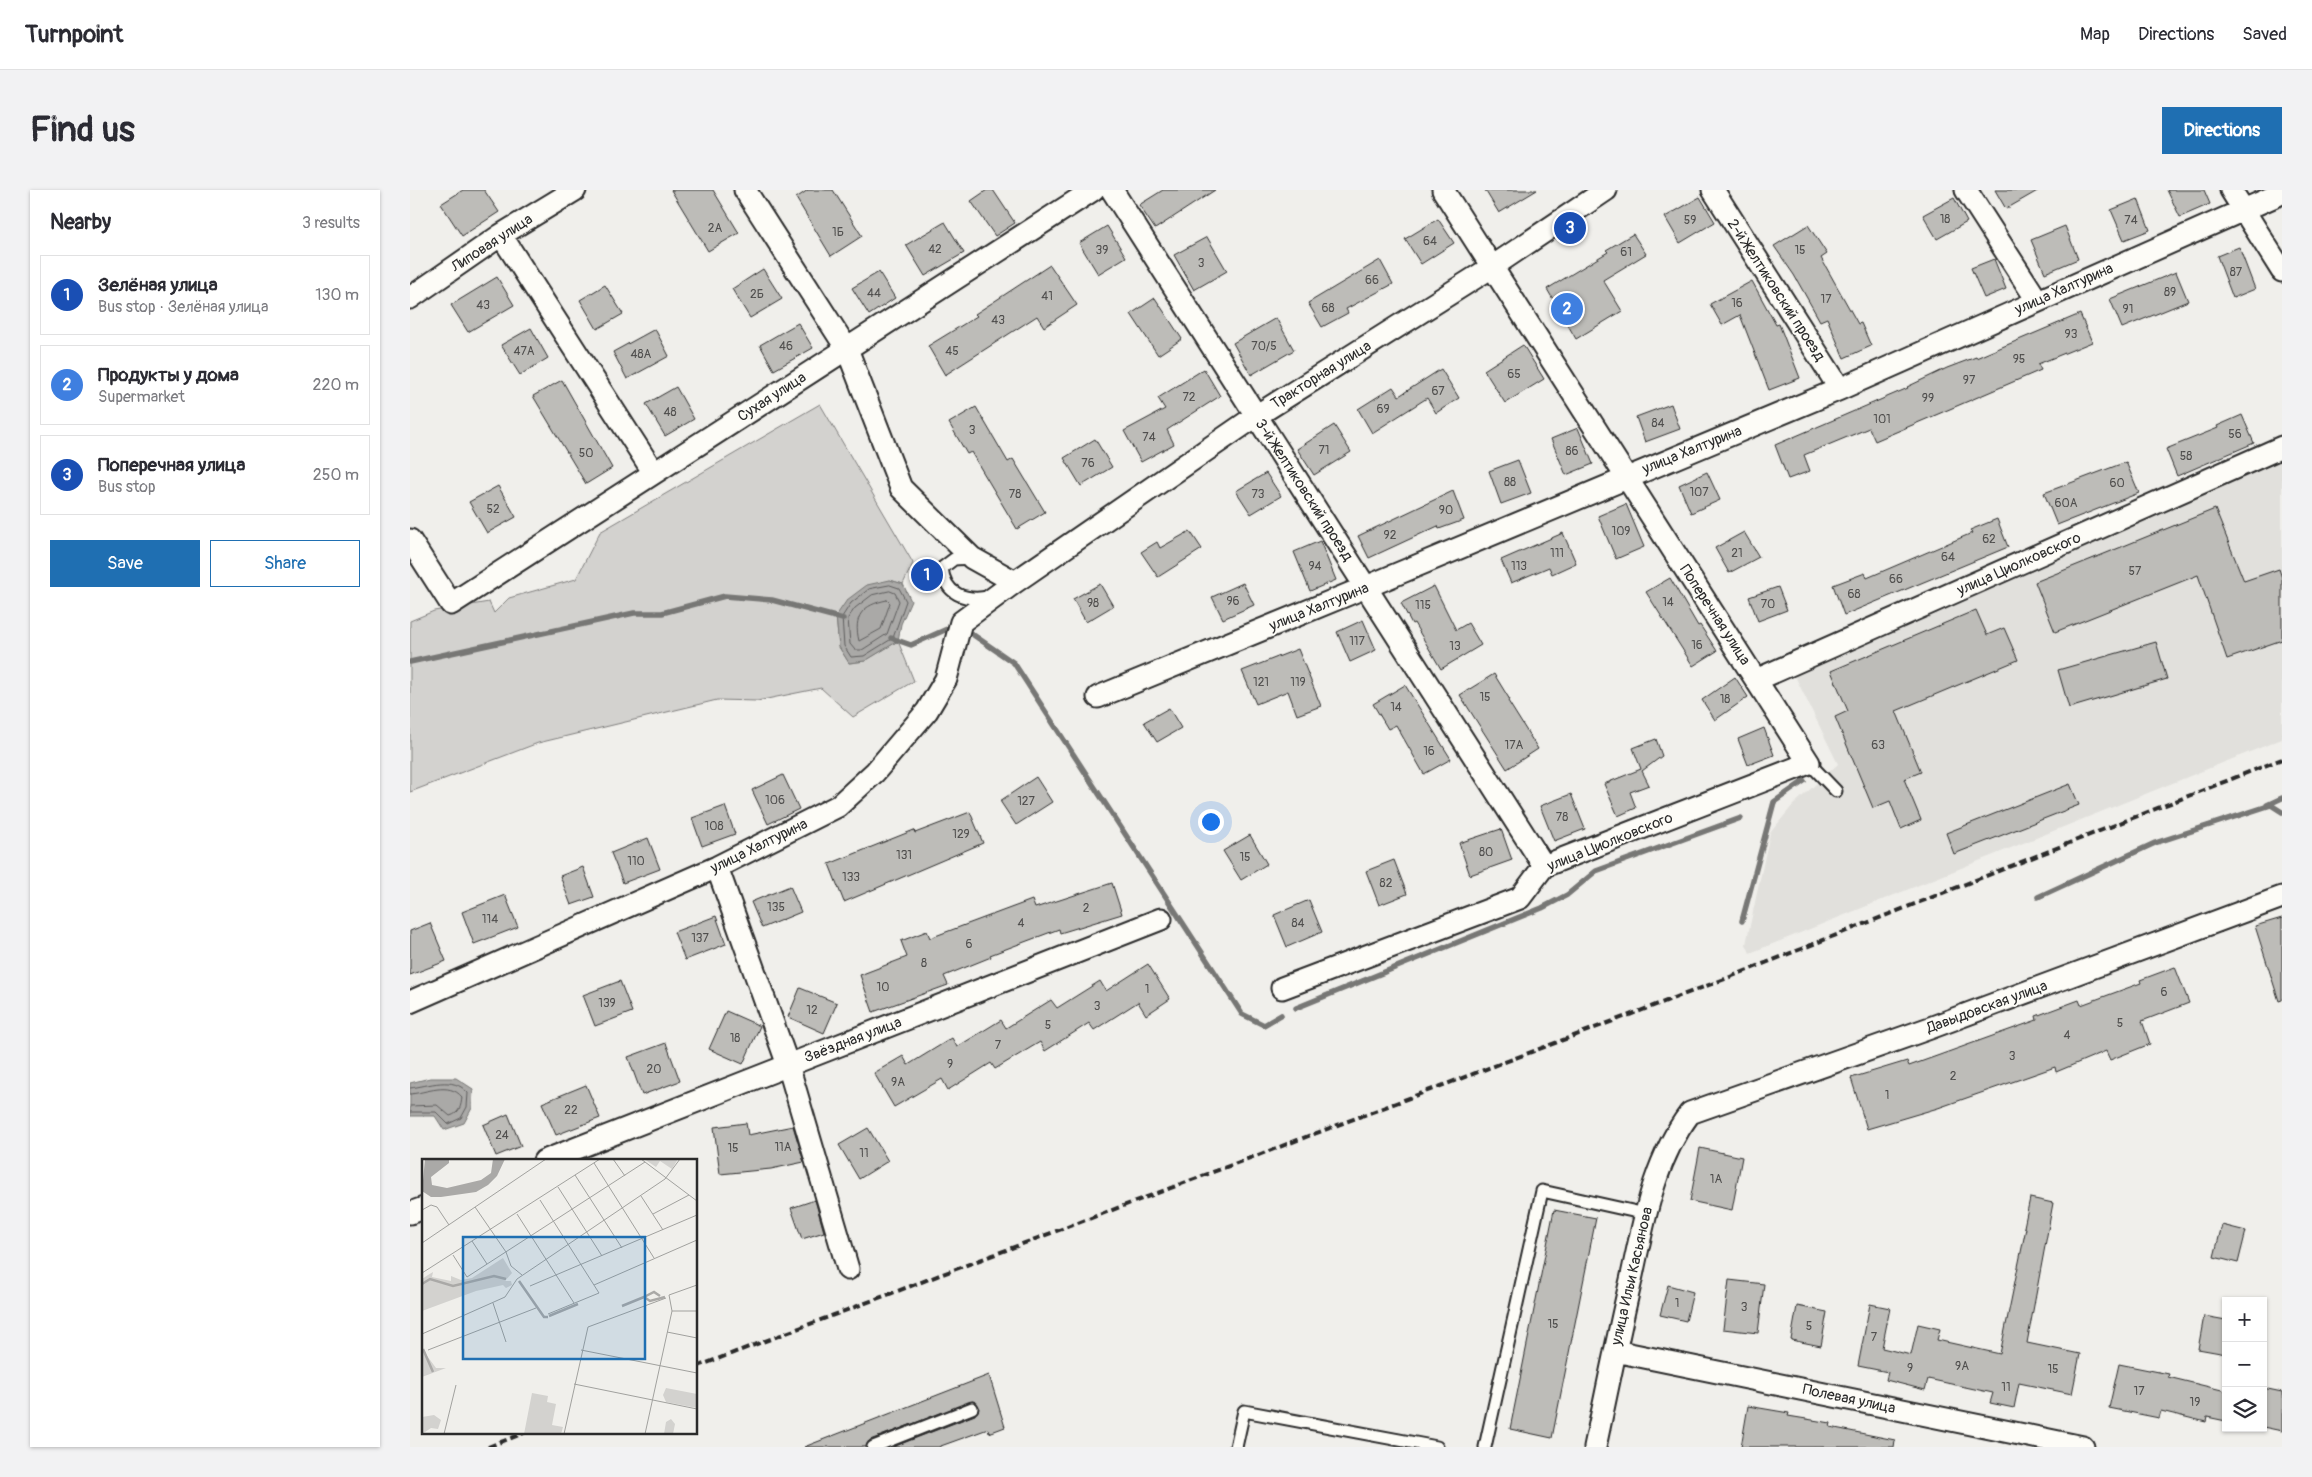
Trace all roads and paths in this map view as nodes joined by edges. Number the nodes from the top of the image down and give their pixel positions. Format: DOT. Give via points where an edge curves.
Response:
graph roads {
  1 [pos="575,190"];
  2 [pos="745,190"];
  3 [pos="1093,190"];
  4 [pos="1112,190"];
  5 [pos="1443,190"];
  6 [pos="1606,190"];
  7 [pos="1713,190"];
  8 [pos="1966,190"];
  9 [pos="2231,190"];
  10 [pos="2282,193"];
  11 [pos="2243,209"];
  12 [pos="501,235"];
  13 [pos="1492,267"];
  14 [pos="2282,271"];
  15 [pos="410,298"];
  16 [pos="2037,300"];
  17 [pos="847,349"];
  18 [pos="1840,389"];
  19 [pos="1256,416"];
  20 [pos="2282,447"];
  21 [pos="654,473"];
  22 [pos="1626,478"];
  23 [pos="410,540"];
  24 [pos="972,558"];
  25 [pos="1015,582"];
  26 [pos="1366,587"];
  27 [pos="996,596"];
  28 [pos="1756,680"];
  29 [pos="1098,696"];
  30 [pos="1809,763"];
  31 [pos="1836,791"];
  32 [pos="1544,866"];
  33 [pos="717,867"];
  34 [pos="2282,897"];
  35 [pos="1161,919"];
  36 [pos="1282,988"];
  37 [pos="410,1002"];
  38 [pos="788,1065"];
  39 [pos="1690,1113"];
  40 [pos="549,1159"];
  41 [pos="422,1209"];
  42 [pos="410,1213"];
  43 [pos="1646,1214"];
  44 [pos="848,1269"];
  45 [pos="1615,1351"];
  46 [pos="972,1408"];
  47 [pos="873,1447"];
  48 [pos="1236,1447"];
  49 [pos="1437,1447"];
  50 [pos="1485,1447"];
  51 [pos="1595,1447"];
  52 [pos="2083,1447"];
  1 -- 12 [label="street, Липовая улица"];
  2 -- 17 [label="street"];
  3 -- 17 [label="street, Сухая улица"];
  4 -- 19 [label="street, 3-й Желтиковский проезд"];
  5 -- 13 [label="street, Поперечная улица"];
  6 -- 13 [label="street, Тракторная улица"];
  7 -- 18 [label="street, 2-й Желтиковский проезд"];
  8 -- 16 [label="street"];
  9 -- 11 [label="street"];
  10 -- 11 [label="street, улица Халтурина"];
  11 -- 14 [label="street"];
  11 -- 16 [label="street, улица Халтурина"];
  12 -- 15 [label="street, Липовая улица"];
  12 -- 21 [label="street"];
  13 -- 19 [label="street, Тракторная улица"];
  13 -- 22 [label="street, Поперечная улица"];
  16 -- 18 [label="street, улица Халтурина"];
  17 -- 21 [label="street, Сухая улица"];
  17 -- 24 [label="street" via="901,488"];
  18 -- 22 [label="street, улица Халтурина"];
  19 -- 25 [label="street, Тракторная улица"];
  19 -- 26 [label="street, 3-й Желтиковский проезд"];
  20 -- 28 [label="street, улица Циолковского"];
  21 -- 23 [label="street, Сухая улица" via="451,604"];
  22 -- 26 [label="street, улица Халтурина"];
  22 -- 28 [label="street, Поперечная улица"];
  24 -- 25 [label="street"];
  24 -- 27 [label="lane" via="954,559 942,568 944,582 956,594 975,600"];
  25 -- 27 [label="street, улица Халтурина"];
  26 -- 29 [label="street, улица Халтурина"];
  26 -- 32 [label="street, 3-й Желтиковский проезд"];
  27 -- 33 [label="street, улица Халтурина" via="961,622 946,679 927,711 875,772 838,806"];
  28 -- 30 [label="street, Поперечная улица"];
  30 -- 31 [label="lane"];
  30 -- 32 [label="street, улица Циолковского"];
  32 -- 36 [label="street, улица Циолковского" via="1520,898"];
  33 -- 37 [label="street, улица Халтурина"];
  33 -- 38 [label="street"];
  34 -- 39 [label="street, Давыдовская улица"];
  35 -- 38 [label="street, Звёздная улица"];
  38 -- 40 [label="street, Звёздная улица"];
  38 -- 44 [label="street"];
  39 -- 43 [label="street, улица Ильи Касьянова" via="1675,1132 1659,1166"];
  41 -- 42 [label="street"];
  43 -- 45 [label="street, улица Ильи Касьянова"];
  43 -- 50 [label="lane" via="1542,1191"];
  45 -- 51 [label="street, улица Ильи Касьянова"];
  45 -- 52 [label="street, Полевая улица"];
  46 -- 47 [label="lane"];
  48 -- 49 [label="lane" via="1244,1411"];
}
